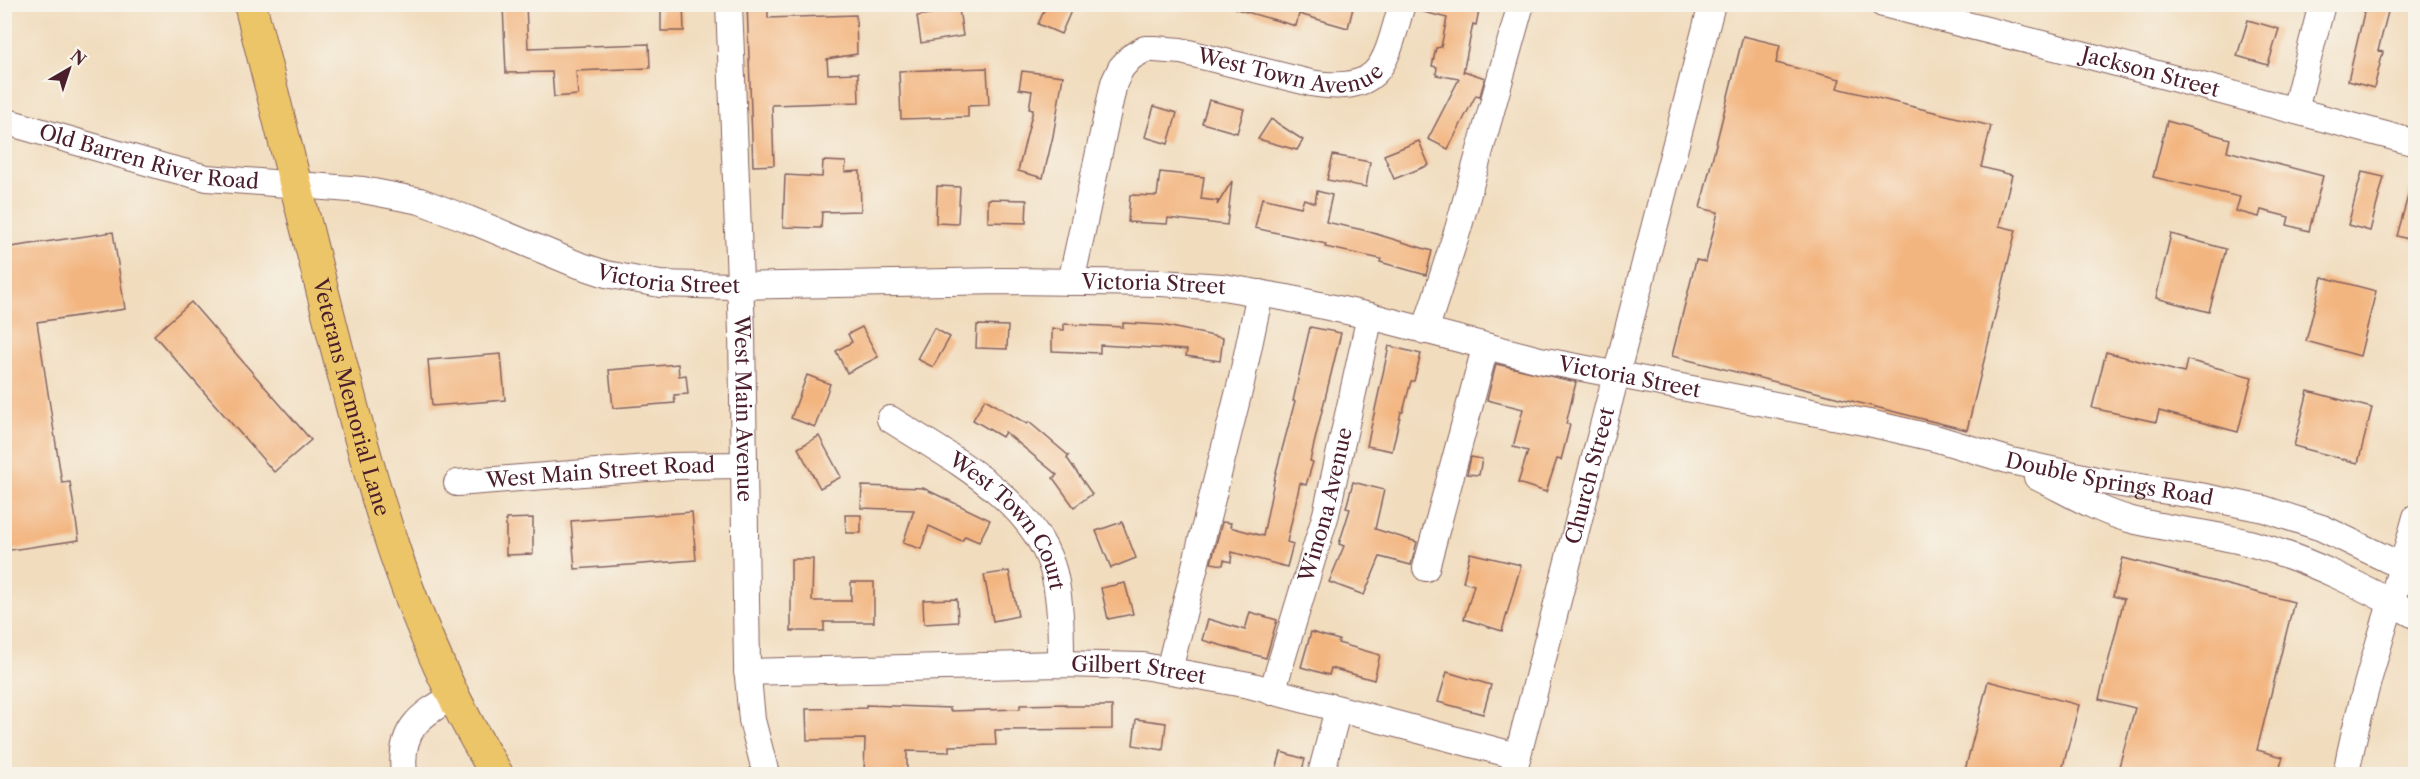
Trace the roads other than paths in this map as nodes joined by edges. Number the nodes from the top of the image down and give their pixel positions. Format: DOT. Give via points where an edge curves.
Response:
graph roads {
  1 [pos="250,4"];
  2 [pos="729,4"];
  3 [pos="1402,4"];
  4 [pos="1521,4"];
  5 [pos="1712,4"];
  6 [pos="1884,4"];
  7 [pos="2322,4"];
  8 [pos="2295,110"];
  9 [pos="4,120"];
  10 [pos="2415,143"];
  11 [pos="296,185"];
  12 [pos="1071,282"];
  13 [pos="740,285"];
  14 [pos="1260,293"];
  15 [pos="1370,316"];
  16 [pos="1425,331"];
  17 [pos="1485,348"];
  18 [pos="1617,375"];
  19 [pos="890,419"];
  20 [pos="2011,461"];
  21 [pos="744,465"];
  22 [pos="457,483"];
  23 [pos="2415,517"];
  24 [pos="1426,568"];
  25 [pos="2409,570"];
  26 [pos="2392,603"];
  27 [pos="2415,616"];
  28 [pos="1060,664"];
  29 [pos="1169,670"];
  30 [pos="747,672"];
  31 [pos="1272,692"];
  32 [pos="454,696"];
  33 [pos="1338,709"];
  34 [pos="1515,765"];
  35 [pos="404,774"];
  36 [pos="497,774"];
  37 [pos="766,774"];
  38 [pos="1321,774"];
  39 [pos="2346,774"];
  1 -- 11 [label="main road, Veterans Memorial Lane"];
  2 -- 13 [label="street, West Main Avenue"];
  3 -- 12 [label="street, West Town Avenue" via="1383,63 1366,80 1350,86 1311,83 1181,51 1145,49 1132,56 1114,83"];
  4 -- 16 [label="street"];
  5 -- 18 [label="street, Church Street"];
  6 -- 8 [label="street, Jackson Street"];
  7 -- 8 [label="street"];
  8 -- 10 [label="street, Jackson Street"];
  9 -- 11 [label="street, Old Barren River Road" via="187,174"];
  11 -- 13 [label="street, Victoria Street" via="363,190 420,201 606,274 660,284"];
  11 -- 32 [label="main road, Veterans Memorial Lane" via="389,538 420,622"];
  12 -- 13 [label="street, Victoria Street"];
  12 -- 14 [label="street, Victoria Street" via="1223,287"];
  13 -- 21 [label="street, West Main Avenue"];
  14 -- 15 [label="street, Victoria Street"];
  14 -- 29 [label="street"];
  15 -- 16 [label="street, Victoria Street"];
  15 -- 31 [label="street, Winona Avenue" via="1323,525"];
  16 -- 17 [label="street, Victoria Street"];
  17 -- 18 [label="street, Victoria Street"];
  17 -- 24 [label="street"];
  18 -- 20 [label="street, Victoria Street" via="1869,423"];
  18 -- 34 [label="street, Church Street"];
  19 -- 28 [label="street, West Town Court" via="980,477 1027,519 1053,571 1060,608"];
  20 -- 25 [label="street, Double Springs Road" via="2274,512 2322,528"];
  20 -- 26 [label="street, Double Springs Road" via="2112,513 2222,536 2287,555"];
  21 -- 22 [label="street, West Main Street Road" via="673,466"];
  21 -- 30 [label="street, West Main Avenue"];
  23 -- 25 [label="street"];
  25 -- 26 [label="street"];
  26 -- 27 [label="street, Double Springs Road"];
  26 -- 39 [label="street" via="2356,718"];
  28 -- 29 [label="street, Gilbert Street"];
  28 -- 30 [label="street, Gilbert Street"];
  29 -- 31 [label="street, Gilbert Street"];
  30 -- 37 [label="street, West Main Avenue" via="752,720"];
  31 -- 33 [label="street, Gilbert Street"];
  32 -- 35 [label="street" via="432,708 408,732 403,750"];
  32 -- 36 [label="main road, Veterans Memorial Lane"];
  33 -- 34 [label="street, Gilbert Street"];
  33 -- 38 [label="street"];
}
